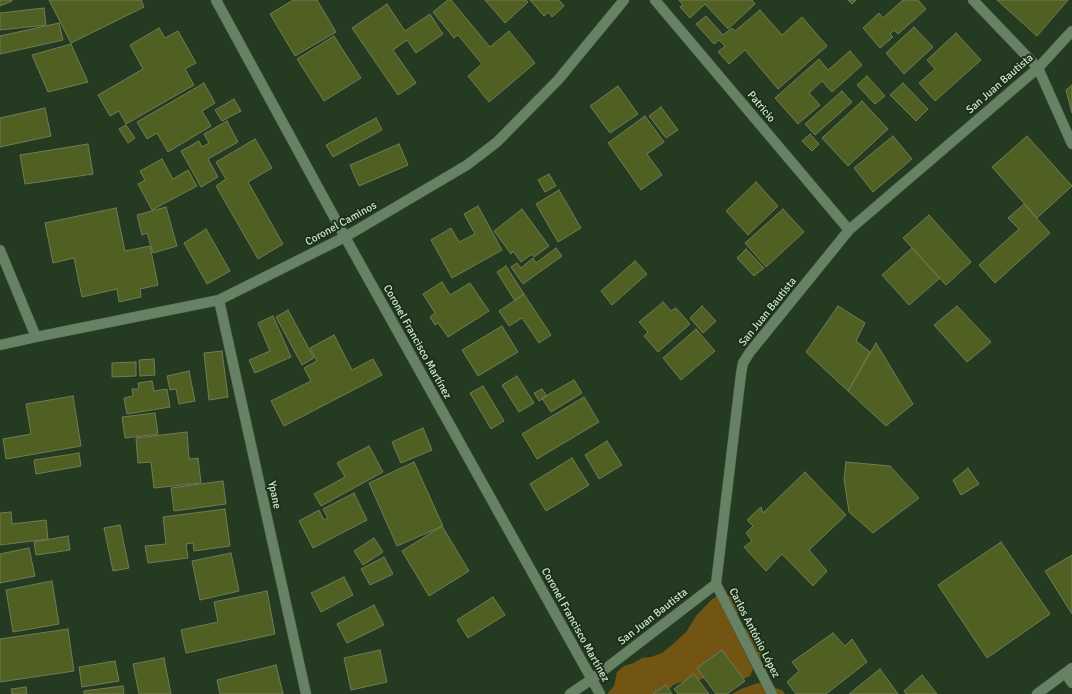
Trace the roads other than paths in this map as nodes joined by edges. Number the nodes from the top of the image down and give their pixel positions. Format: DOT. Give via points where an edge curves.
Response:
graph roads {
  1 [pos="216,0"];
  2 [pos="624,0"];
  3 [pos="654,0"];
  4 [pos="973,0"];
  5 [pos="1072,31"];
  6 [pos="1038,68"];
  7 [pos="1072,144"];
  8 [pos="849,230"];
  9 [pos="345,237"];
  10 [pos="0,250"];
  11 [pos="219,300"];
  12 [pos="36,337"];
  13 [pos="0,345"];
  14 [pos="716,584"];
  15 [pos="1068,670"];
  16 [pos="592,679"];
  17 [pos="1072,683"];
  18 [pos="306,694"];
  19 [pos="570,694"];
  20 [pos="600,694"];
  21 [pos="772,694"];
  22 [pos="1037,694"];
  1 -- 9 [label="street, Coronel Francisco Martínez"];
  2 -- 9 [label="street, Coronel Caminos" via="558,80 497,142 467,165"];
  3 -- 8 [label="street, Patricio"];
  4 -- 6 [label="street"];
  5 -- 6 [label="street, San Juan Bautista"];
  6 -- 7 [label="street"];
  6 -- 8 [label="street, San Juan Bautista"];
  8 -- 14 [label="street, San Juan Bautista" via="743,363"];
  9 -- 11 [label="street, Coronel Caminos"];
  9 -- 16 [label="street, Coronel Francisco Martínez"];
  10 -- 12 [label="street"];
  11 -- 12 [label="street, Coronel Caminos"];
  11 -- 18 [label="street, Ypane"];
  12 -- 13 [label="street, Coronel Caminos"];
  14 -- 16 [label="street, San Juan Bautista"];
  14 -- 21 [label="street, Carlos António López"];
  15 -- 17 [label="street"];
  15 -- 22 [label="street"];
  16 -- 19 [label="street, San Juan Bautista"];
  16 -- 20 [label="street, Coronel Francisco Martínez"];
}
